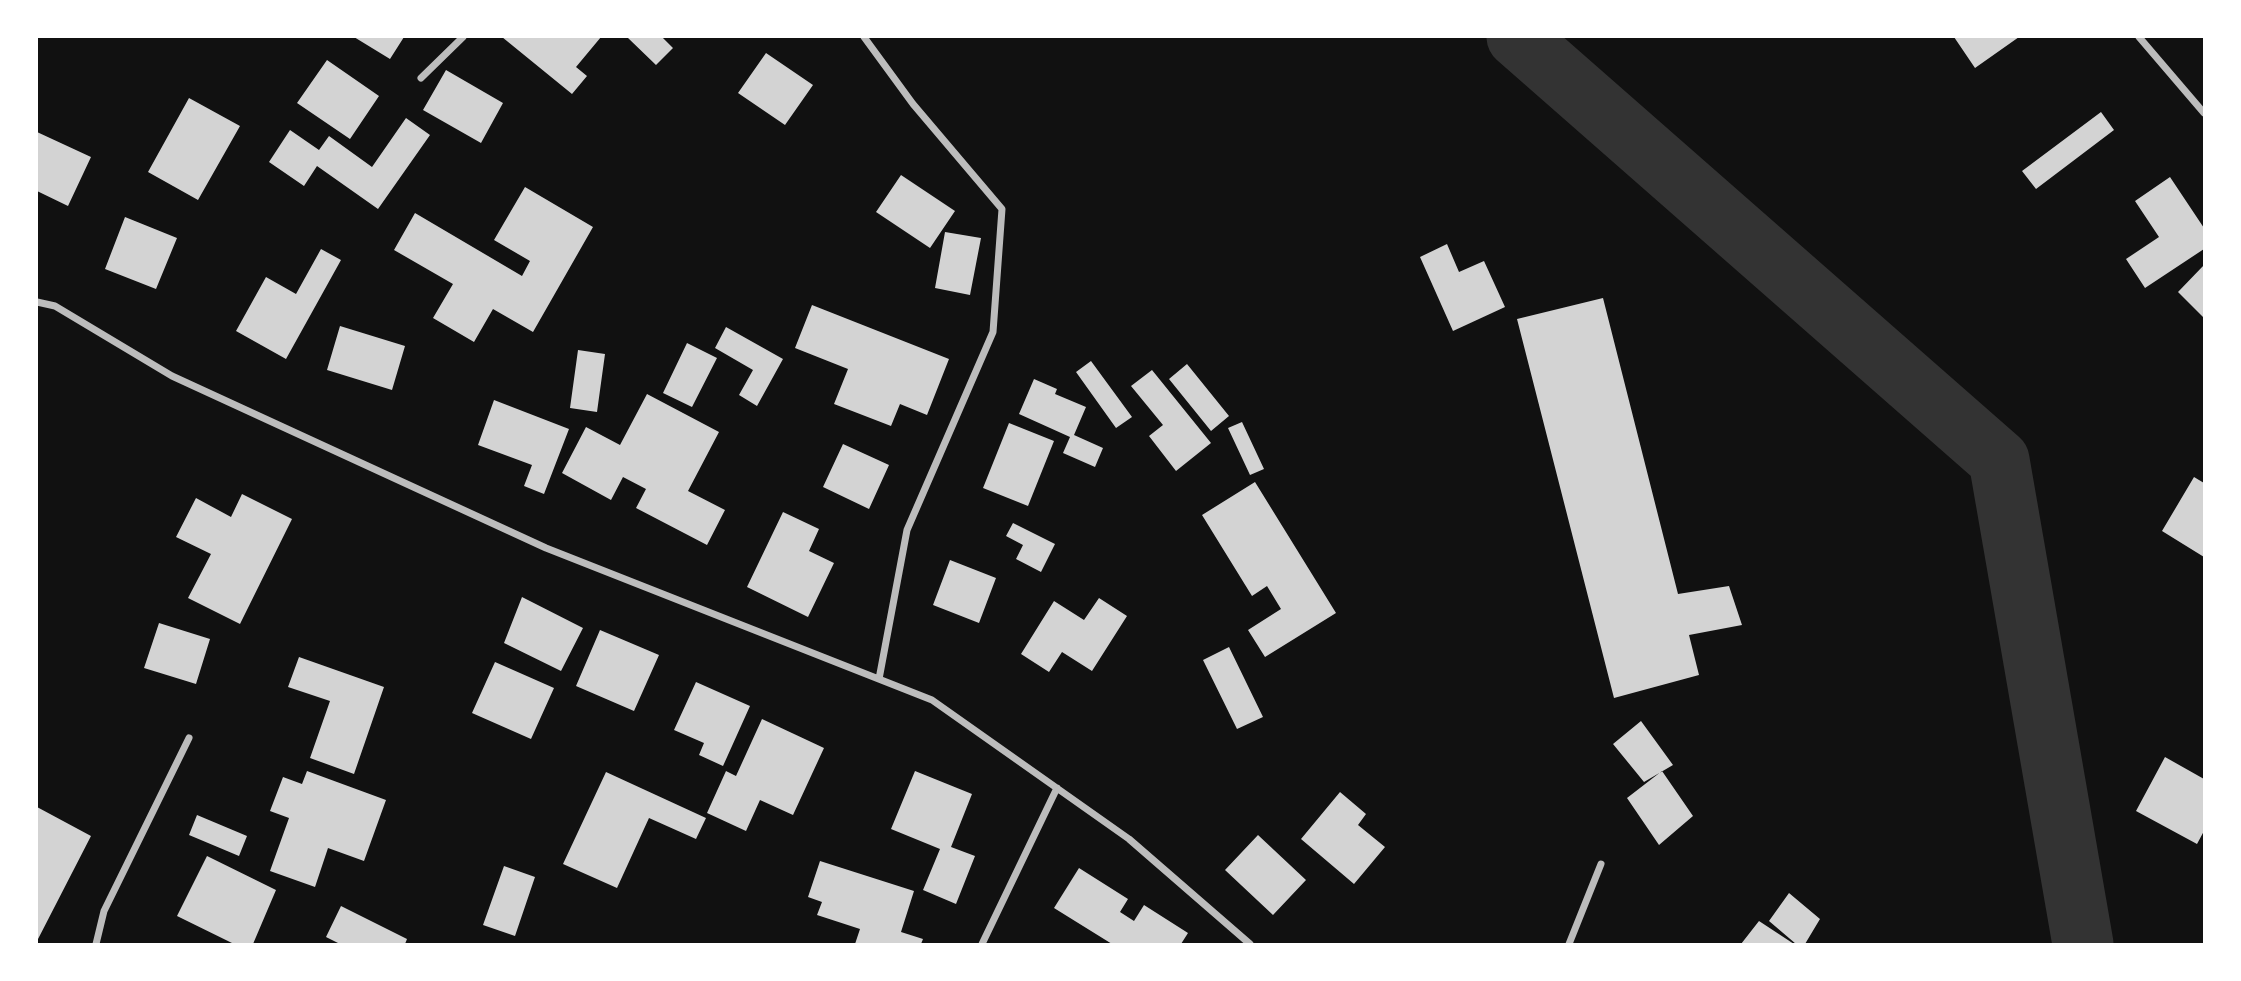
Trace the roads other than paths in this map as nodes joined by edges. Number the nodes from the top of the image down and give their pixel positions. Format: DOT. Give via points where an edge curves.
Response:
graph roads {
  1 [pos="463,37"];
  2 [pos="864,37"];
  3 [pos="2139,37"];
  4 [pos="421,78"];
  5 [pos="2204,113"];
  6 [pos="37,302"];
  7 [pos="879,679"];
  8 [pos="189,738"];
  9 [pos="1057,788"];
  10 [pos="1601,864"];
  11 [pos="96,944"];
  12 [pos="982,944"];
  13 [pos="1250,944"];
  14 [pos="1569,944"];
  1 -- 4 [label="street"];
  2 -- 7 [label="street" via="913,104 1002,209 993,332 907,530"];
  3 -- 5 [label="street"];
  6 -- 7 [label="street" via="55,306 172,376 546,548"];
  7 -- 9 [label="street" via="932,700"];
  8 -- 11 [label="street" via="104,911"];
  9 -- 12 [label="street"];
  9 -- 13 [label="street" via="1129,839"];
  10 -- 14 [label="street"];
}
